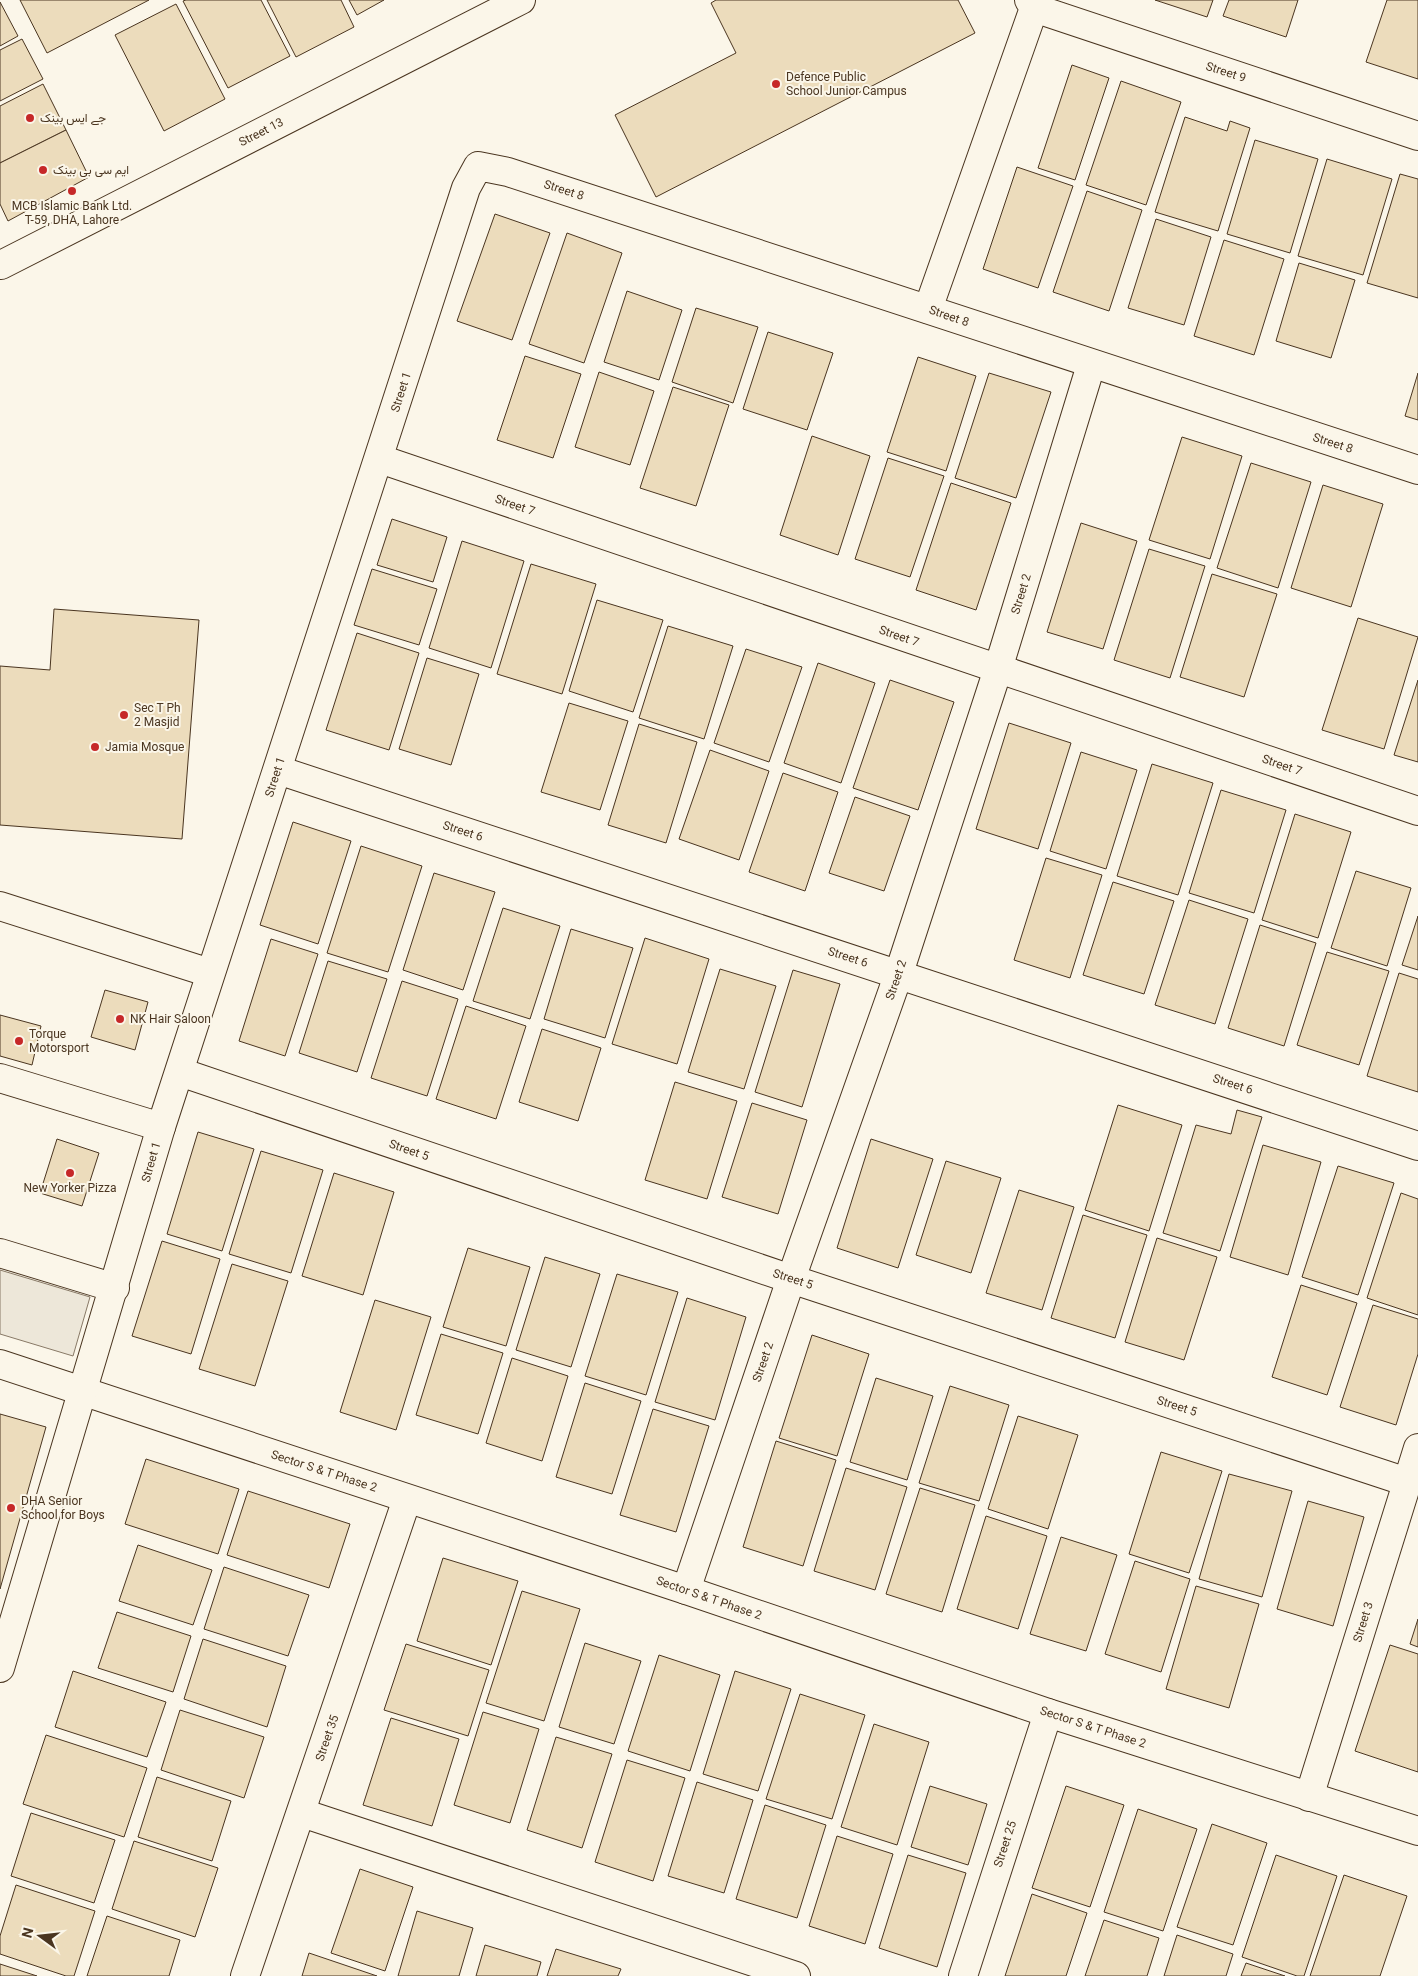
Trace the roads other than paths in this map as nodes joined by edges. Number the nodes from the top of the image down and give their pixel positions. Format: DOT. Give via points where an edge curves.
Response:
graph roads {
  1 [pos="520,0"];
  2 [pos="1031,4"];
  3 [pos="1418,136"];
  4 [pos="478,166"];
  5 [pos="0,265"];
  6 [pos="928,309"];
  7 [pos="1091,365"];
  8 [pos="380,459"];
  9 [pos="1418,470"];
  10 [pos="998,669"];
  11 [pos="278,770"];
  12 [pos="1418,811"];
  13 [pos="0,906"];
  14 [pos="210,973"];
  15 [pos="898,973"];
  16 [pos="180,1072"];
  17 [pos="0,1078"];
  18 [pos="161,1127"];
  19 [pos="1418,1146"];
  20 [pos="0,1253"];
  21 [pos="791,1279"];
  22 [pos="115,1288"];
  23 [pos="0,1364"];
  24 [pos="83,1392"];
  25 [pos="1418,1448"];
  26 [pos="1406,1482"];
  27 [pos="407,1499"];
  28 [pos="686,1590"];
  29 [pos="0,1668"];
  30 [pos="1048,1713"];
  31 [pos="1309,1797"];
  32 [pos="302,1813"];
  33 [pos="1418,1831"];
  34 [pos="245,1976"];
  35 [pos="796,1976"];
  36 [pos="963,1976"];
  1 -- 5 [label="street, Street 13"];
  2 -- 3 [label="street, Street 9"];
  2 -- 6 [label="street, Street 9"];
  4 -- 6 [label="street, Street 8" via="508,172"];
  4 -- 8 [label="street, Street 1" via="466,188"];
  6 -- 7 [label="street, Street 8"];
  7 -- 9 [label="street, Street 8"];
  7 -- 10 [label="street, Street 2"];
  8 -- 10 [label="street, Street 7"];
  8 -- 11 [label="street, Street 1"];
  10 -- 12 [label="street, Street 7"];
  10 -- 15 [label="street, Street 2"];
  11 -- 14 [label="street, Street 1"];
  11 -- 15 [label="street, Street 6"];
  13 -- 14 [label="street"];
  14 -- 16 [label="street, Street 1"];
  15 -- 19 [label="street, Street 6"];
  15 -- 21 [label="street, Street 2"];
  16 -- 18 [label="street, Street 1"];
  16 -- 21 [label="street, Street 5"];
  17 -- 18 [label="street"];
  18 -- 22 [label="street, Street 1"];
  20 -- 22 [label="street"];
  21 -- 26 [label="street, Street 5"];
  21 -- 28 [label="street, Street 2"];
  22 -- 24 [label="street, Street 1"];
  23 -- 24 [label="street, Sector S & T Phase 2"];
  24 -- 27 [label="street, Sector S & T Phase 2"];
  24 -- 29 [label="street, Street 1"];
  25 -- 26 [label="street, Street 3"];
  26 -- 31 [label="street, Street 3"];
  27 -- 28 [label="street, Sector S & T Phase 2"];
  27 -- 32 [label="street, Street 35"];
  28 -- 30 [label="street, Sector S & T Phase 2"];
  30 -- 31 [label="street, Sector S & T Phase 2"];
  30 -- 36 [label="street, Street 25"];
  31 -- 33 [label="street, Sector S & T Phase 2"];
  32 -- 34 [label="street, Street 35"];
  32 -- 35 [label="street"];
}
